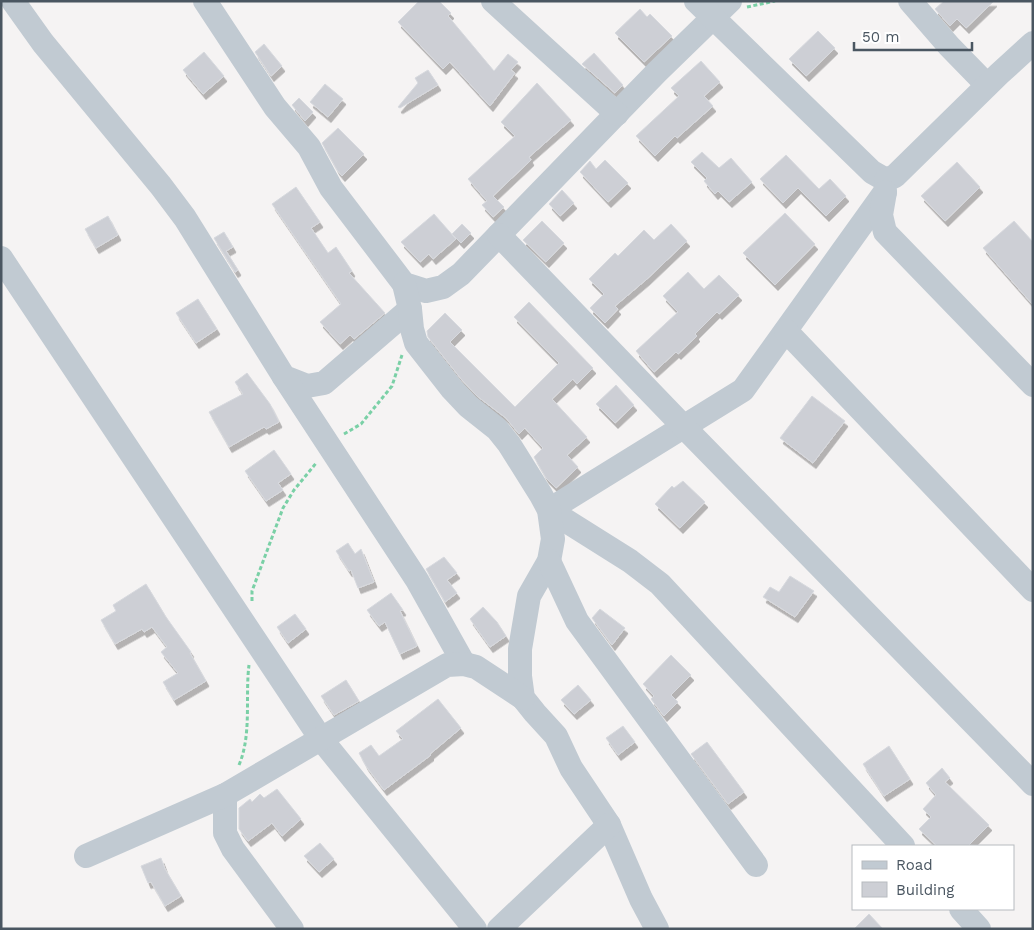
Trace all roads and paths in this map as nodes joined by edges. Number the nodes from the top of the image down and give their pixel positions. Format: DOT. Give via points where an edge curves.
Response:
graph roads {
  1 [pos="13,1"];
  2 [pos="205,1"];
  3 [pos="493,1"];
  4 [pos="730,1"];
  5 [pos="910,1"];
  6 [pos="705,9"];
  7 [pos="1033,43"];
  8 [pos="987,85"];
  9 [pos="618,114"];
  10 [pos="886,186"];
  11 [pos="499,235"];
  12 [pos="1,258"];
  13 [pos="404,284"];
  14 [pos="410,309"];
  15 [pos="786,331"];
  16 [pos="405,346"];
  17 [pos="284,377"];
  18 [pos="1033,385"];
  19 [pos="684,427"];
  20 [pos="329,446"];
  21 [pos="549,510"];
  22 [pos="549,561"];
  23 [pos="1033,590"];
  24 [pos="253,607"];
  25 [pos="252,636"];
  26 [pos="464,664"];
  27 [pos="523,698"];
  28 [pos="321,739"];
  29 [pos="238,769"];
  30 [pos="1033,784"];
  31 [pos="225,795"];
  32 [pos="609,825"];
  33 [pos="902,845"];
  34 [pos="86,856"];
  35 [pos="756,865"];
  36 [pos="962,910"];
  37 [pos="292,929"];
  38 [pos="475,929"];
  39 [pos="498,929"];
  40 [pos="657,929"];
  41 [pos="979,929"];
  1 -- 17 [label="street" via="185,218"];
  2 -- 13 [label="street" via="276,107 309,147 331,188"];
  3 -- 9 [label="street"];
  4 -- 6 [label="street"];
  5 -- 8 [label="street"];
  6 -- 9 [label="street" via="657,72"];
  6 -- 10 [label="street"];
  7 -- 8 [label="street"];
  8 -- 10 [label="street"];
  9 -- 11 [label="street"];
  10 -- 15 [label="street"];
  10 -- 18 [label="street" via="881,215 885,232"];
  11 -- 13 [label="street" via="461,274 442,287 426,291"];
  11 -- 19 [label="street"];
  12 -- 25 [label="street"];
  13 -- 14 [label="street"];
  14 -- 17 [label="street" via="324,383 308,386"];
  14 -- 21 [label="street" via="416,343 452,389 509,444"];
  15 -- 19 [label="street" via="743,390"];
  15 -- 23 [label="street"];
  16 -- 20 [label="path" via="392,386 361,424"];
  17 -- 20 [label="street"];
  19 -- 21 [label="street"];
  19 -- 30 [label="street"];
  20 -- 24 [label="path" via="283,508 252,591"];
  20 -- 26 [label="street" via="417,580"];
  21 -- 22 [label="street" via="553,539"];
  21 -- 33 [label="street" via="660,584"];
  22 -- 27 [label="street" via="529,596 523,626 520,676"];
  22 -- 35 [label="street" via="577,621"];
  25 -- 28 [label="street"];
  25 -- 29 [label="path" via="247,681 247,728"];
  26 -- 27 [label="street" via="476,667"];
  26 -- 28 [label="street" via="447,666"];
  27 -- 32 [label="street" via="556,736 571,768"];
  28 -- 31 [label="street"];
  28 -- 38 [label="street"];
  31 -- 34 [label="street"];
  31 -- 37 [label="street" via="225,833 229,841"];
  32 -- 39 [label="street"];
  32 -- 40 [label="street"];
  36 -- 41 [label="street"];
}
